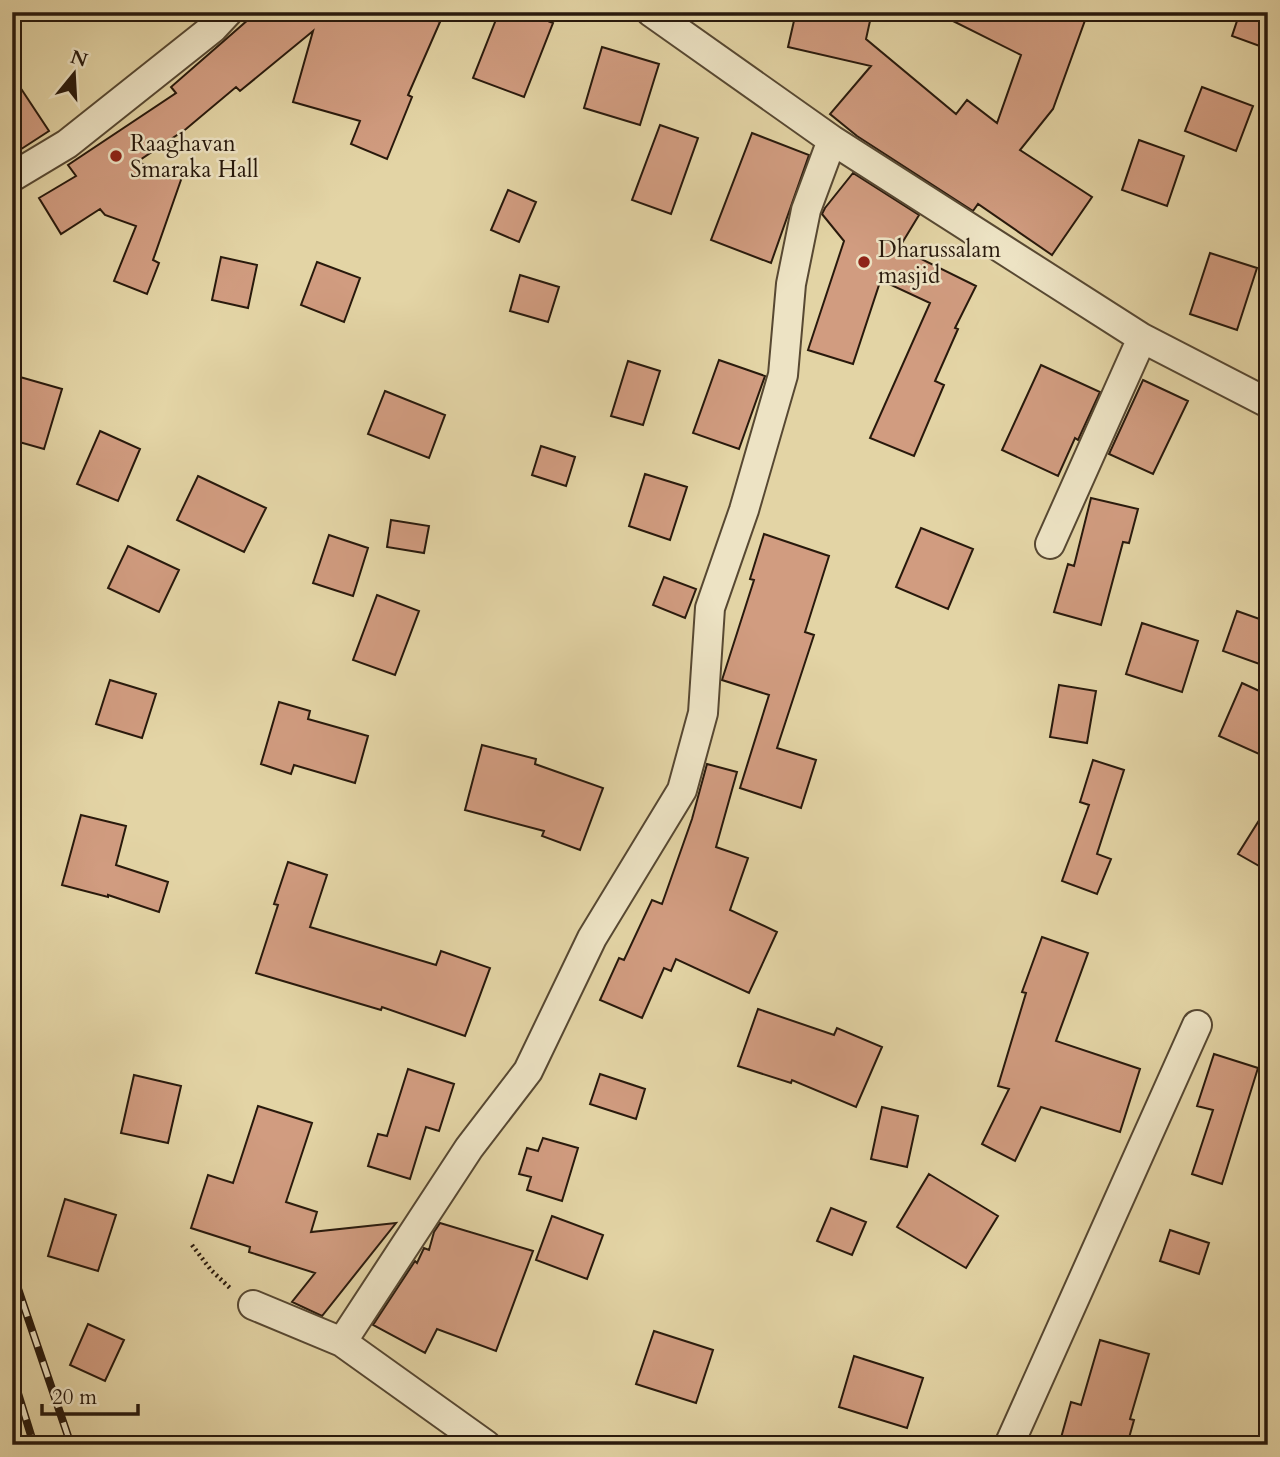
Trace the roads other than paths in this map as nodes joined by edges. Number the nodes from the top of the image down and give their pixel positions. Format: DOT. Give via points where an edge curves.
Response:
graph roads {
  1 [pos="228,12"];
  2 [pos="651,12"];
  3 [pos="832,140"];
  4 [pos="18,170"];
  5 [pos="1142,338"];
  6 [pos="1268,403"];
  7 [pos="1050,544"];
  8 [pos="1197,1025"];
  9 [pos="253,1305"];
  10 [pos="342,1342"];
  11 [pos="486,1445"];
  12 [pos="1009,1445"];
  1 -- 4 [label="street" via="67,144"];
  2 -- 3 [label="street"];
  3 -- 5 [label="street"];
  3 -- 10 [label="street" via="806,210 791,284 783,375 710,608 703,713 682,790 592,938 527,1070 469,1148"];
  5 -- 6 [label="street"];
  5 -- 7 [label="street"];
  8 -- 12 [label="street"];
  9 -- 10 [label="street"];
  10 -- 11 [label="street"];
}
